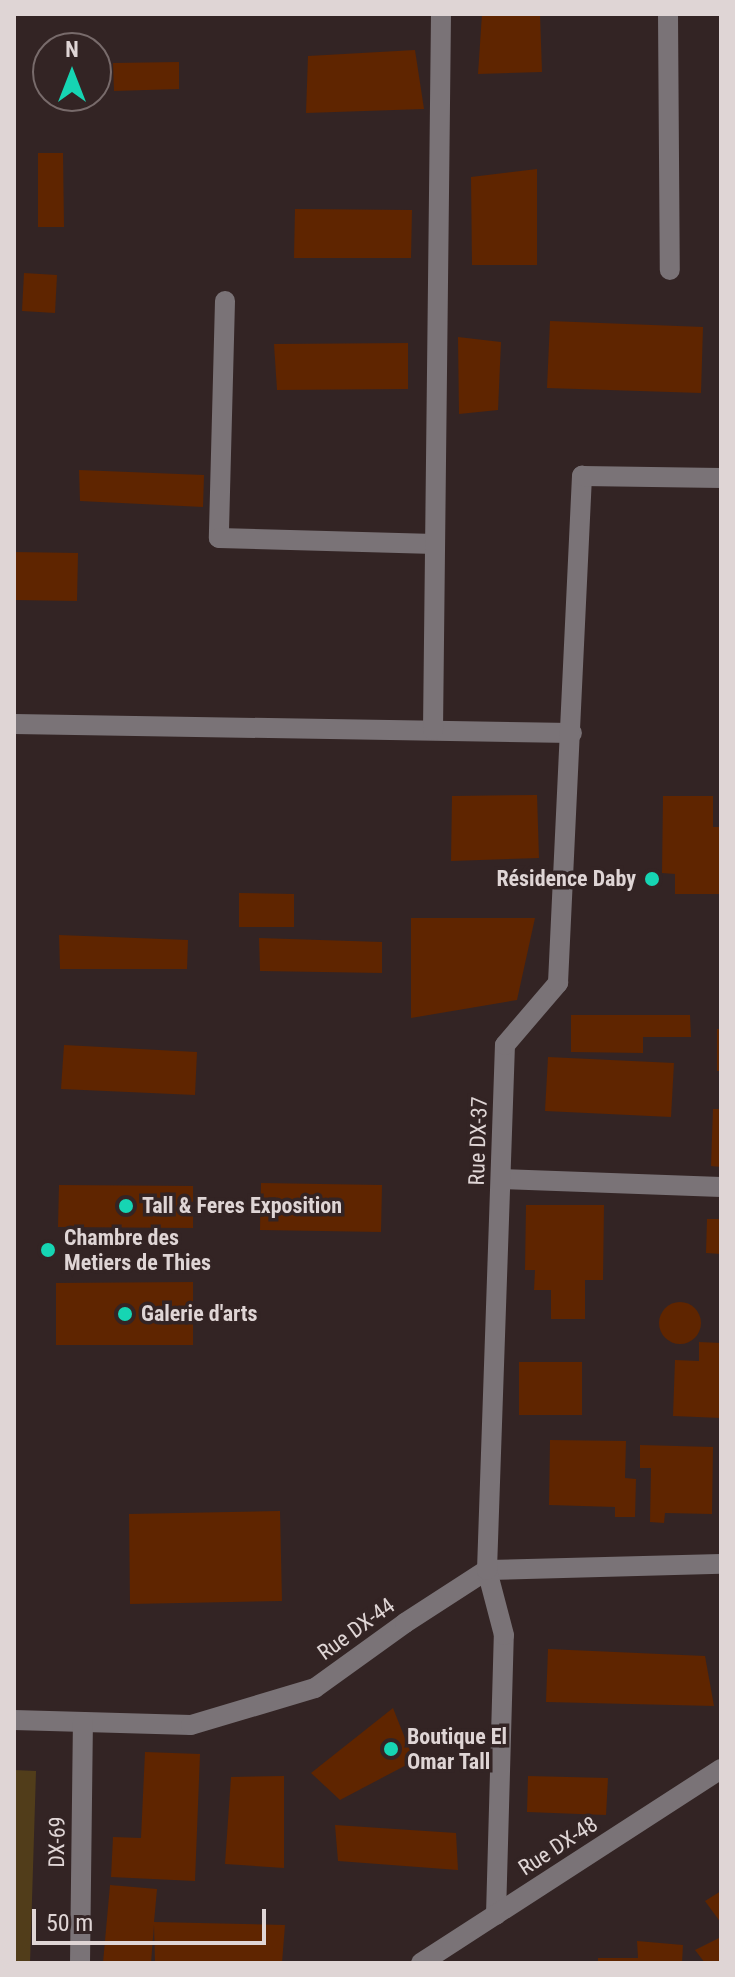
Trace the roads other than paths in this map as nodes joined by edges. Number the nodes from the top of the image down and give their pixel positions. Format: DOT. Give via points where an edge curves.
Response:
graph roads {
  1 [pos="441,14"];
  2 [pos="668,14"];
  3 [pos="670,270"];
  4 [pos="225,301"];
  5 [pos="721,478"];
  6 [pos="435,544"];
  7 [pos="14,724"];
  8 [pos="433,730"];
  9 [pos="572,733"];
  10 [pos="501,1179"];
  11 [pos="721,1187"];
  12 [pos="721,1564"];
  13 [pos="487,1570"];
  14 [pos="14,1720"];
  15 [pos="83,1722"];
  16 [pos="721,1769"];
  17 [pos="496,1915"];
  18 [pos="80,1963"];
  19 [pos="421,1963"];
  1 -- 6 [label="street"];
  2 -- 3 [label="street"];
  4 -- 6 [label="street" via="219,538"];
  5 -- 9 [label="street, Rue DX-37" via="582,476"];
  6 -- 8 [label="street"];
  7 -- 8 [label="street"];
  8 -- 9 [label="street"];
  9 -- 10 [label="street, Rue DX-37" via="558,983 505,1045"];
  10 -- 11 [label="street"];
  10 -- 13 [label="street, Rue DX-37"];
  12 -- 13 [label="street"];
  13 -- 15 [label="street, Rue DX-44" via="315,1688 191,1725"];
  13 -- 17 [label="street, Rue DX-37" via="504,1635"];
  14 -- 15 [label="street, Rue DX-44"];
  15 -- 18 [label="street, DX-69"];
  16 -- 17 [label="street, Rue DX-48"];
  17 -- 19 [label="street, Rue DX-48"];
}
